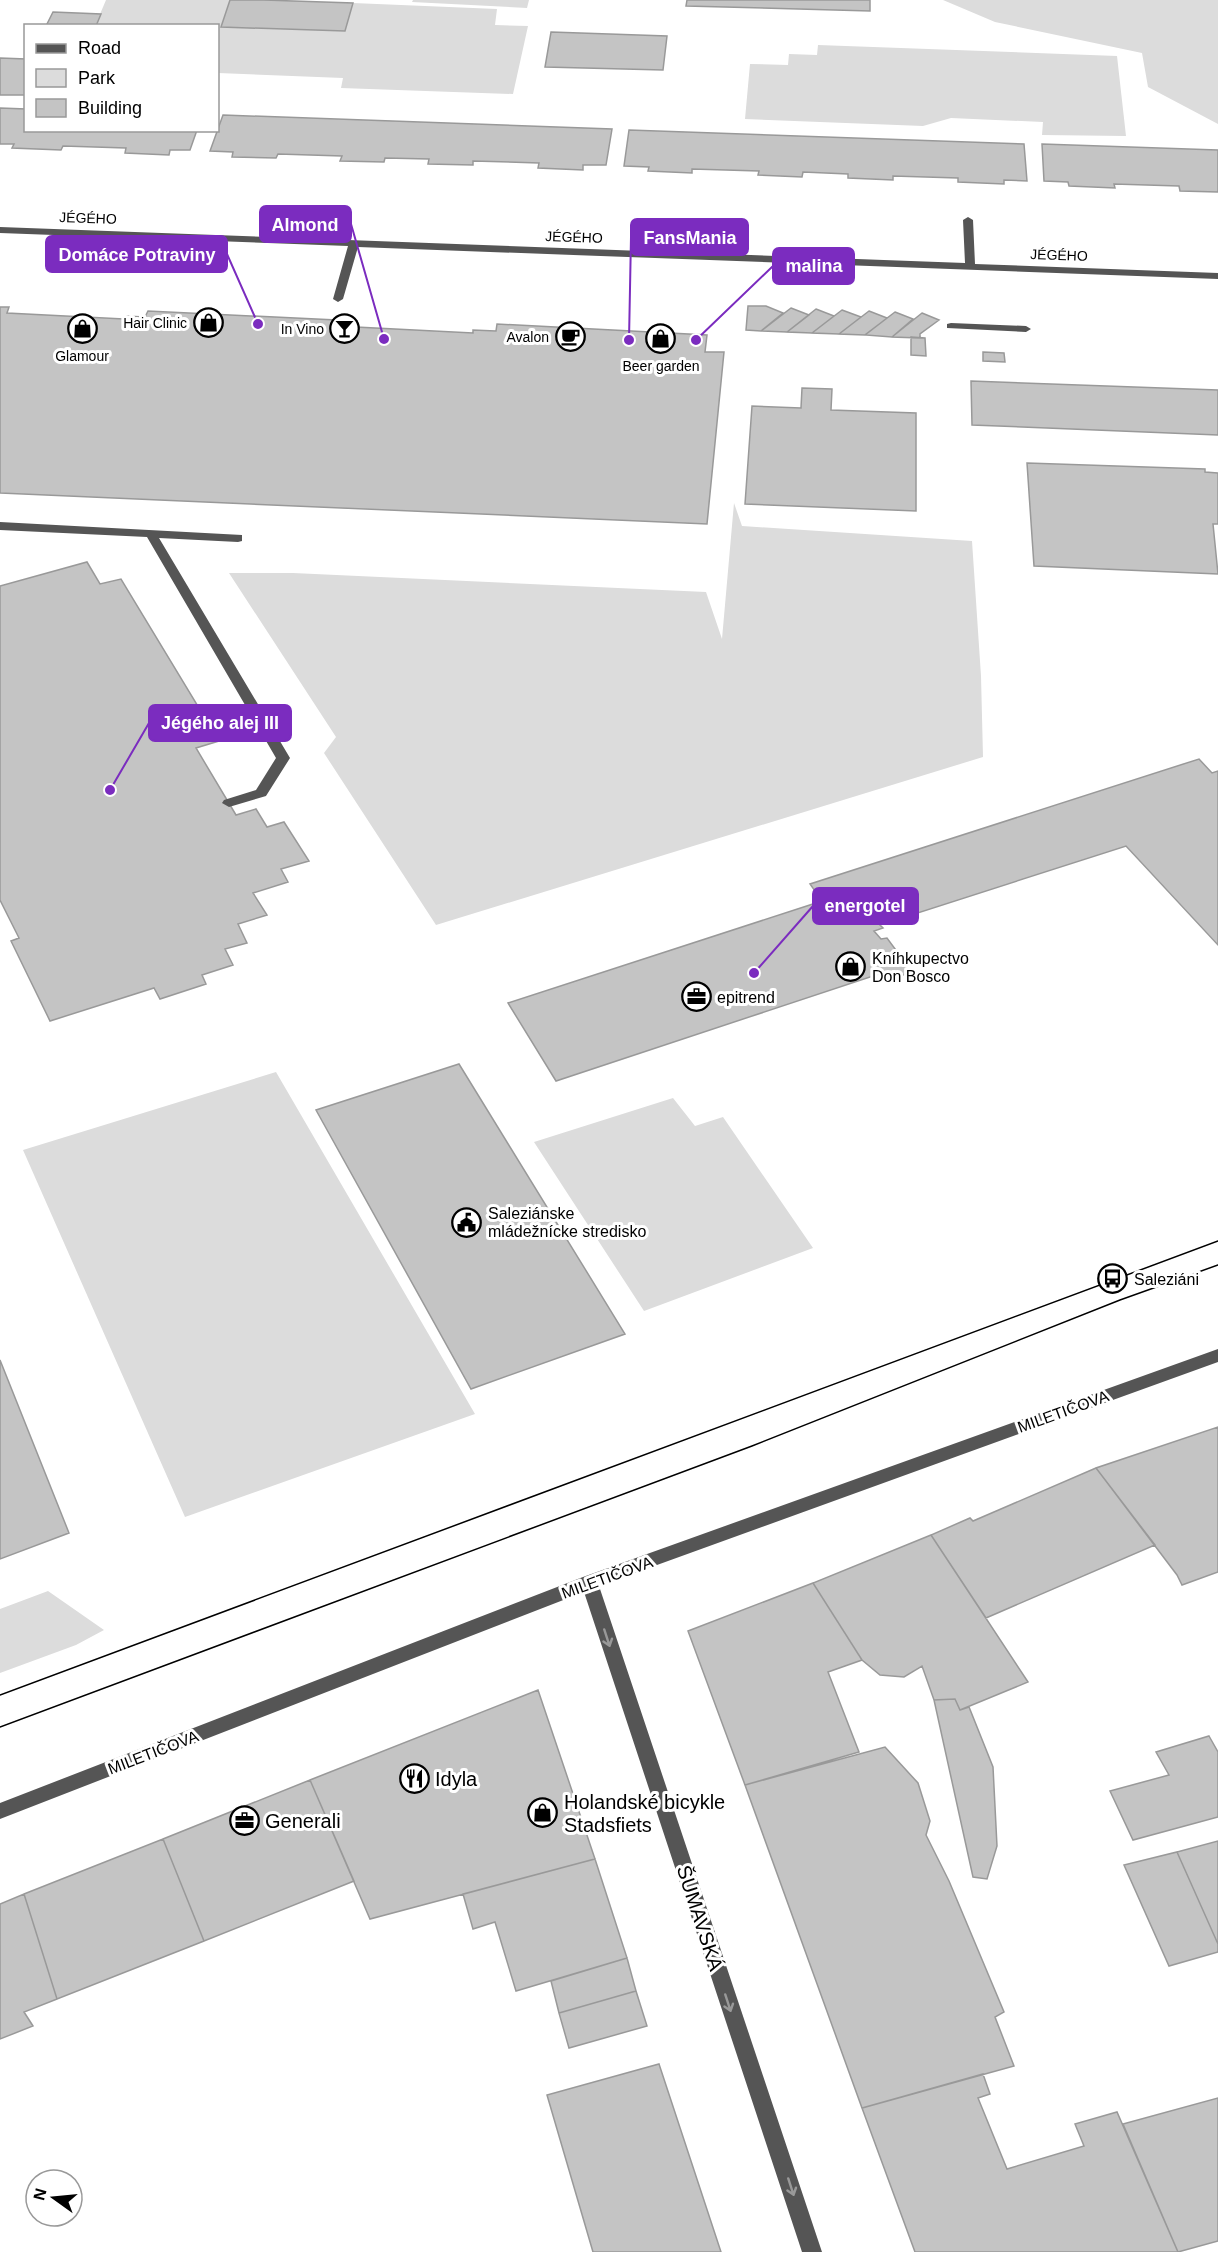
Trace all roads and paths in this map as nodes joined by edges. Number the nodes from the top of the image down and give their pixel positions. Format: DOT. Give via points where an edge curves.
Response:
graph roads {
  1 [pos="968,220"];
  2 [pos="0,230"];
  3 [pos="354,243"];
  4 [pos="970,267"];
  5 [pos="1218,276"];
  6 [pos="338,299"];
  7 [pos="951,326"];
  8 [pos="1026,329"];
  9 [pos="0,526"];
  10 [pos="151,534"];
  11 [pos="238,538"];
  12 [pos="229,803"];
  13 [pos="1218,1355"];
  14 [pos="589,1582"];
  15 [pos="0,1811"];
  16 [pos="812,2252"];
  1 -- 4 [label="street"];
  2 -- 3 [label="street, JÉGÉHO"];
  3 -- 4 [label="street, JÉGÉHO"];
  3 -- 6 [label="street"];
  4 -- 5 [label="street, JÉGÉHO"];
  7 -- 8 [label="street"];
  9 -- 10 [label="street"];
  10 -- 11 [label="street"];
  10 -- 12 [label="street" via="283,758 261,793"];
  13 -- 14 [label="street, MILETIČOVA"];
  14 -- 15 [label="street, MILETIČOVA"];
  14 -- 16 [label="street, ŠUMAVSKÁ, one-way"];
}
